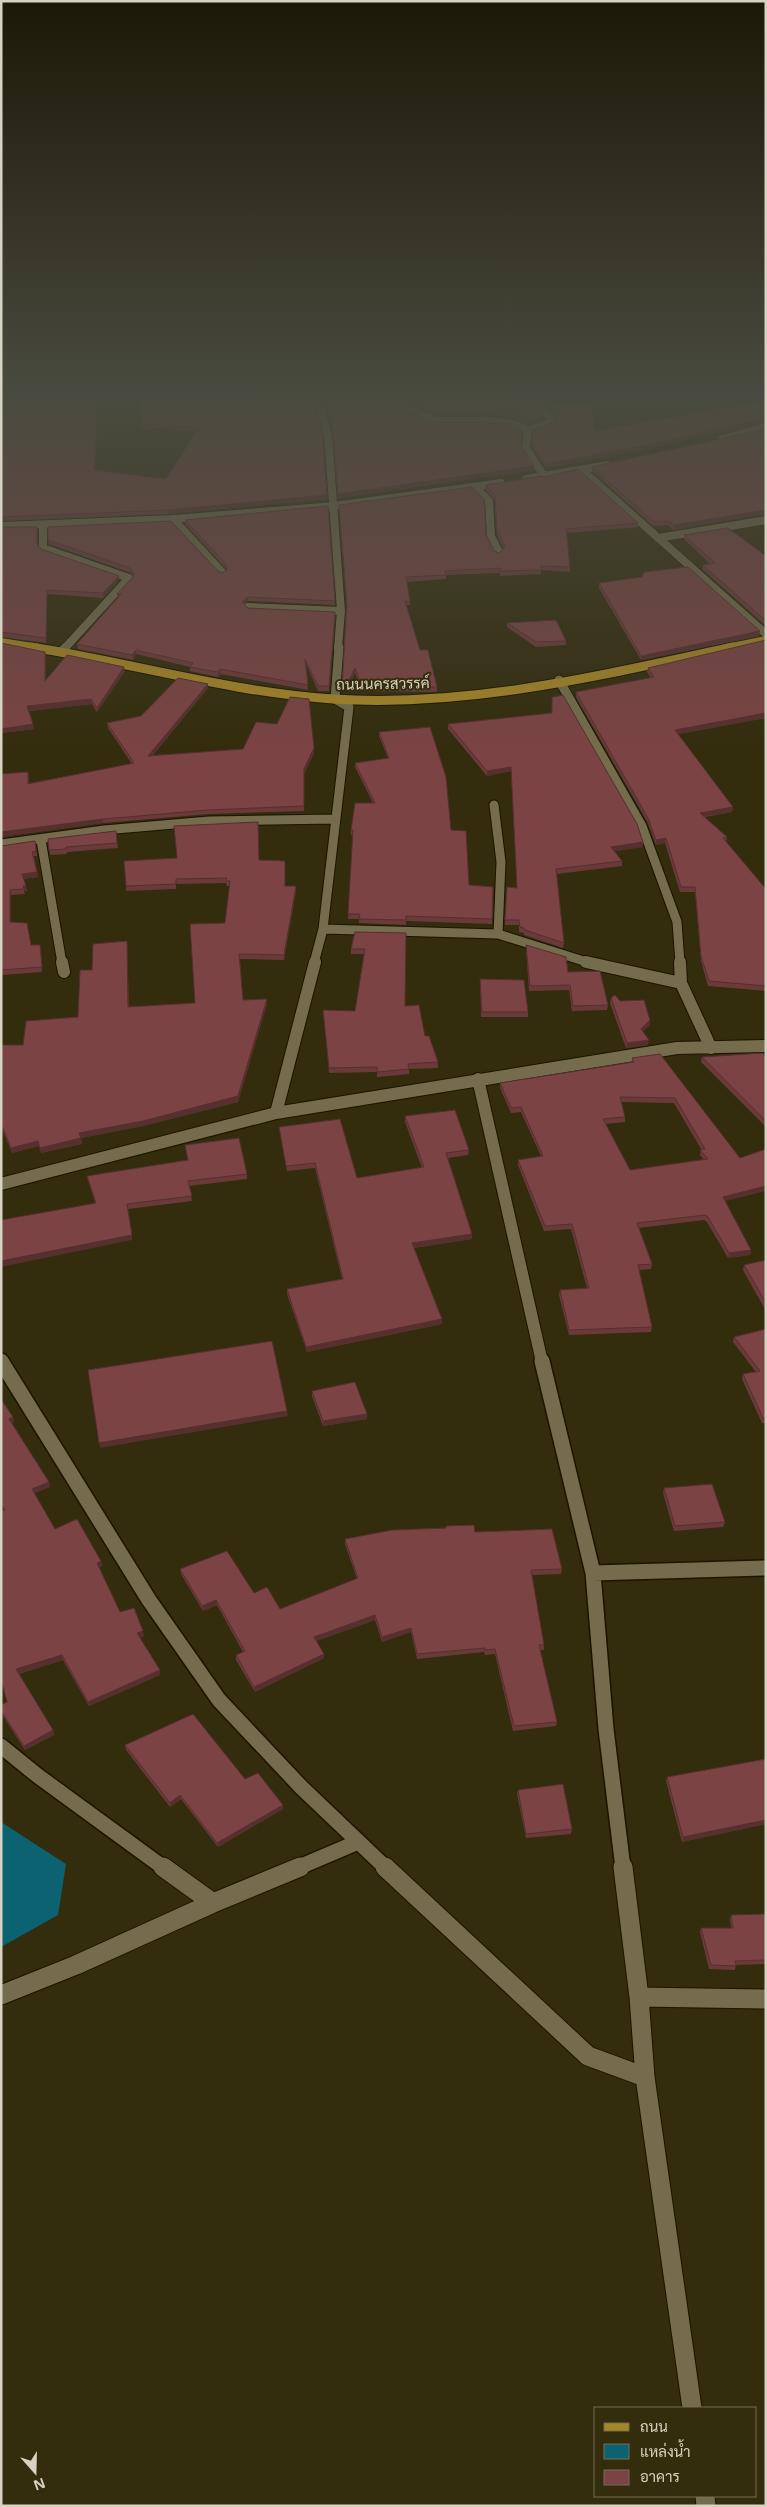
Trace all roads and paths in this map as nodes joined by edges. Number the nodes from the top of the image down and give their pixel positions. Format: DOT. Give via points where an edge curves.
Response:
graph roads {
  1 [pos="219,516"];
  2 [pos="335,516"];
  3 [pos="490,516"];
  4 [pos="633,516"];
  5 [pos="173,520"];
  6 [pos="766,520"];
  7 [pos="43,525"];
  8 [pos="1,526"];
  9 [pos="658,538"];
  10 [pos="499,552"];
  11 [pos="222,572"];
  12 [pos="248,607"];
  13 [pos="341,611"];
  14 [pos="766,634"];
  15 [pos="766,640"];
  16 [pos="1,642"];
  17 [pos="62,651"];
  18 [pos="559,680"];
  19 [pos="335,699"];
  20 [pos="494,806"];
  21 [pos="336,819"];
  22 [pos="41,840"];
  23 [pos="1,844"];
  24 [pos="323,929"];
  25 [pos="498,934"];
  26 [pos="64,972"];
  27 [pos="682,983"];
  28 [pos="766,1046"];
  29 [pos="711,1048"];
  30 [pos="478,1079"];
  31 [pos="276,1113"];
  32 [pos="1,1184"];
  33 [pos="1,1361"];
  34 [pos="766,1568"];
  35 [pos="593,1574"];
  36 [pos="1,1746"];
  37 [pos="358,1842"];
  38 [pos="213,1903"];
  39 [pos="1,1995"];
  40 [pos="639,1997"];
  41 [pos="766,1999"];
  42 [pos="645,2077"];
  43 [pos="692,2407"];
  1 -- 5 [label="street"];
  2 -- 13 [label="street"];
  3 -- 10 [label="street" via="491,536"];
  4 -- 9 [label="street"];
  5 -- 7 [label="street"];
  5 -- 11 [label="street"];
  6 -- 9 [label="street"];
  7 -- 8 [label="street"];
  7 -- 17 [label="street" via="43,548 129,578"];
  9 -- 14 [label="street"];
  12 -- 13 [label="street"];
  13 -- 19 [label="street"];
  15 -- 18 [label="main road, ถนนนครสวรรค์"];
  16 -- 17 [label="main road, ถนนนครสวรรค์"];
  17 -- 19 [label="main road, ถนนนครสวรรค์" via="252,689"];
  18 -- 19 [label="main road, ถนนนครสวรรค์" via="454,696"];
  18 -- 27 [label="street" via="642,826 677,922"];
  19 -- 21 [label="street" via="349,707"];
  20 -- 25 [label="street" via="501,862"];
  21 -- 22 [label="street" via="209,821 104,830"];
  21 -- 24 [label="street"];
  22 -- 23 [label="street"];
  22 -- 26 [label="street"];
  24 -- 25 [label="street"];
  24 -- 31 [label="street"];
  25 -- 27 [label="street" via="604,968"];
  27 -- 29 [label="street"];
  28 -- 29 [label="street"];
  29 -- 30 [label="street" via="677,1048"];
  30 -- 31 [label="street"];
  30 -- 35 [label="street"];
  31 -- 32 [label="street"];
  33 -- 37 [label="street" via="149,1600 219,1700"];
  34 -- 35 [label="street"];
  35 -- 40 [label="street" via="606,1729"];
  36 -- 38 [label="street"];
  37 -- 38 [label="street"];
  37 -- 42 [label="street" via="588,2056"];
  38 -- 39 [label="street"];
  40 -- 41 [label="street"];
  40 -- 42 [label="street"];
  42 -- 43 [label="street"];
}
